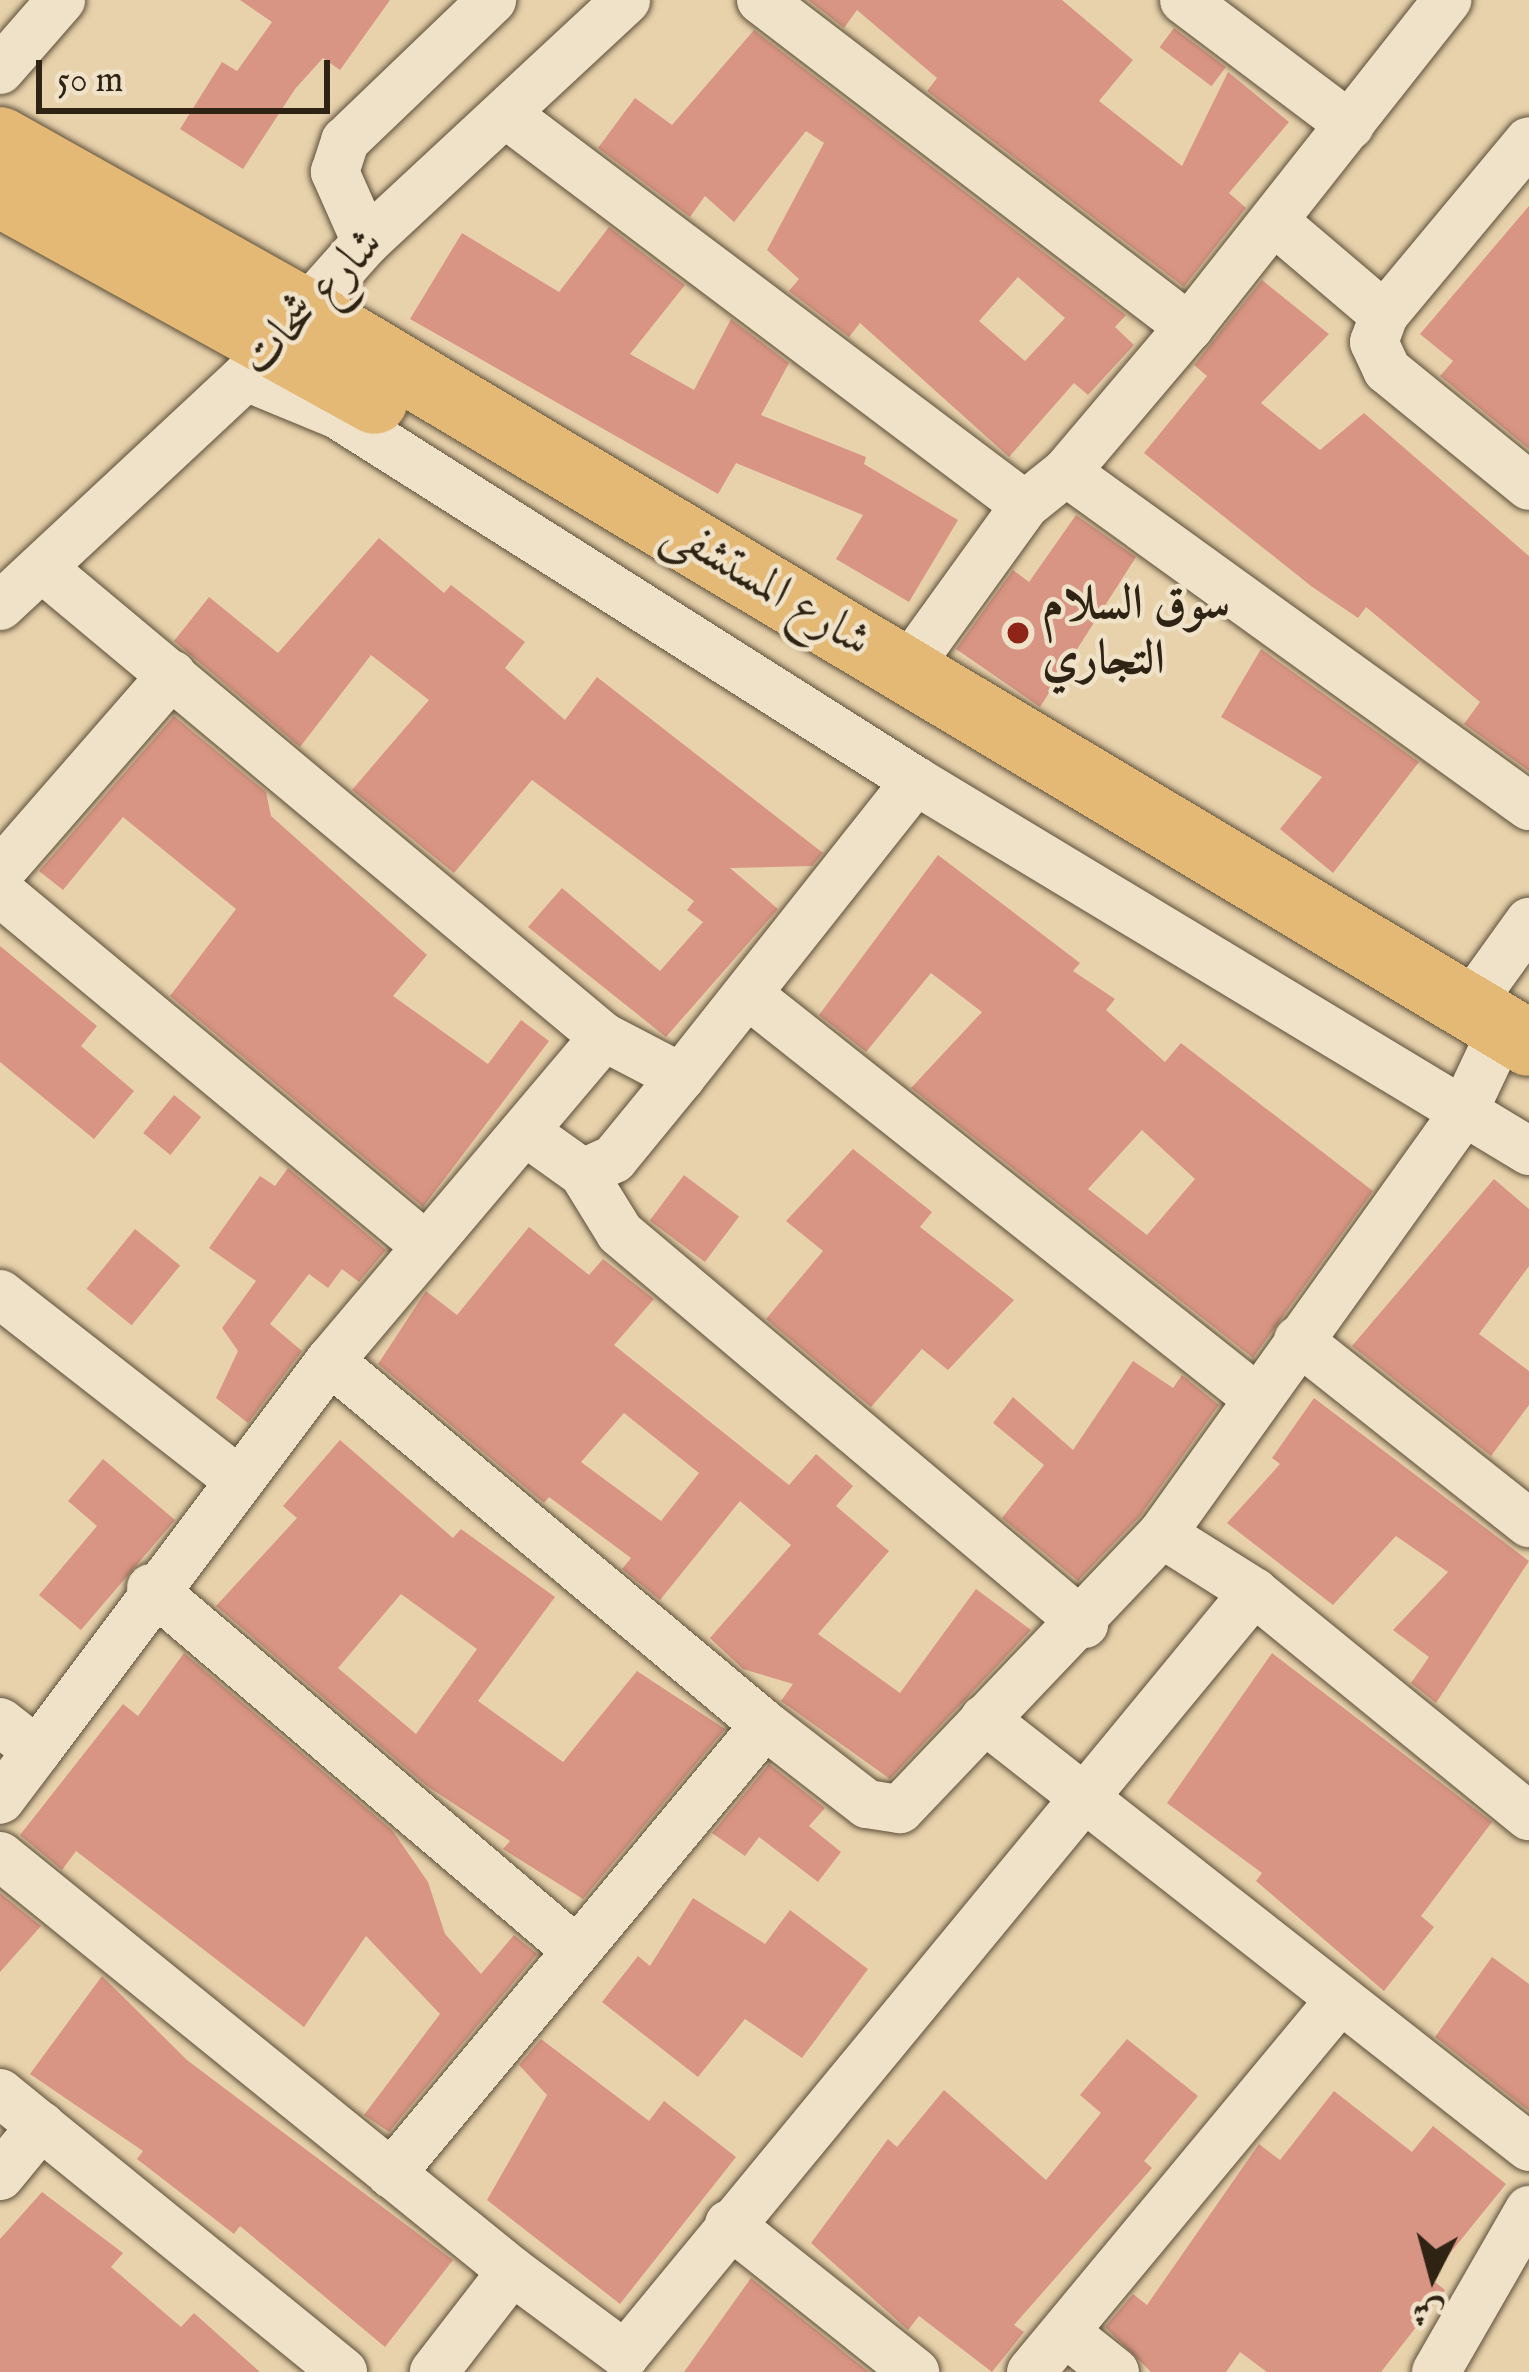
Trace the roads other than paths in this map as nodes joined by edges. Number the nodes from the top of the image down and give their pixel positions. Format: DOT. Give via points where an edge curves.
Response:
graph roads {
  1 [pos="61,0"];
  2 [pos="492,0"];
  3 [pos="626,0"];
  4 [pos="761,0"];
  5 [pos="1184,0"];
  6 [pos="1447,0"];
  7 [pos="0,70"];
  8 [pos="507,115"];
  9 [pos="1349,125"];
  10 [pos="0,140"];
  11 [pos="1529,141"];
  12 [pos="0,194"];
  13 [pos="1276,223"];
  14 [pos="366,242"];
  15 [pos="1384,315"];
  16 [pos="1189,327"];
  17 [pos="274,345"];
  18 [pos="1066,472"];
  19 [pos="1529,486"];
  20 [pos="1025,506"];
  21 [pos="42,568"];
  22 [pos="0,607"];
  23 [pos="906,670"];
  24 [pos="172,675"];
  25 [pos="916,781"];
  26 [pos="1529,806"];
  27 [pos="0,872"];
  28 [pos="0,892"];
  29 [pos="1529,922"];
  30 [pos="751,997"];
  31 [pos="604,1037"];
  32 [pos="1496,1056"];
  33 [pos="682,1077"];
  34 [pos="530,1136"];
  35 [pos="1529,1151"];
  36 [pos="583,1173"];
  37 [pos="426,1246"];
  38 [pos="0,1294"];
  39 [pos="1298,1340"];
  40 [pos="330,1361"];
  41 [pos="1258,1400"];
  42 [pos="238,1480"];
  43 [pos="1529,1523"];
  44 [pos="1162,1534"];
  45 [pos="151,1588"];
  46 [pos="1254,1592"];
  47 [pos="1084,1624"];
  48 [pos="984,1719"];
  49 [pos="765,1724"];
  50 [pos="18,1737"];
  51 [pos="1082,1798"];
  52 [pos="0,1800"];
  53 [pos="1529,1816"];
  54 [pos="0,1856"];
  55 [pos="575,1949"];
  56 [pos="1340,2001"];
  57 [pos="0,2092"];
  58 [pos="41,2126"];
  59 [pos="1529,2146"];
  60 [pos="391,2174"];
  61 [pos="0,2176"];
  62 [pos="1529,2210"];
  63 [pos="729,2224"];
  64 [pos="512,2271"];
  65 [pos="1065,2332"];
  66 [pos="618,2363"];
  67 [pos="343,2372"];
  68 [pos="434,2372"];
  69 [pos="915,2372"];
  70 [pos="1031,2372"];
  71 [pos="1115,2372"];
  72 [pos="1436,2372"];
  1 -- 7 [label="street"];
  2 -- 14 [label="street" via="345,141 335,172"];
  3 -- 8 [label="street, شارع شحات"];
  4 -- 16 [label="street"];
  5 -- 9 [label="street"];
  6 -- 9 [label="street"];
  8 -- 14 [label="street, شارع شحات"];
  8 -- 20 [label="street"];
  9 -- 13 [label="street"];
  10 -- 17 [label="main road, شارع المستشفى"];
  11 -- 15 [label="street"];
  12 -- 17 [label="main road, شارع المستشفى"];
  13 -- 15 [label="street"];
  13 -- 16 [label="street"];
  14 -- 17 [label="street, شارع شحات"];
  15 -- 19 [label="street" via="1377,360"];
  16 -- 18 [label="street"];
  17 -- 21 [label="street, شارع شحات"];
  17 -- 23 [label="main road, شارع المستشفى"];
  17 -- 25 [label="street" via="338,415"];
  17 -- 32 [label="main road, شارع المستشفى"];
  18 -- 20 [label="street"];
  18 -- 26 [label="street"];
  20 -- 23 [label="street"];
  21 -- 22 [label="street, شارع شحات"];
  21 -- 24 [label="street"];
  23 -- 32 [label="main road, شارع المستشفى"];
  24 -- 27 [label="street"];
  24 -- 31 [label="street"];
  25 -- 30 [label="street"];
  25 -- 32 [label="street"];
  28 -- 37 [label="street"];
  29 -- 32 [label="street"];
  30 -- 33 [label="street"];
  30 -- 41 [label="street"];
  31 -- 33 [label="street"];
  31 -- 34 [label="street"];
  32 -- 35 [label="street"];
  32 -- 39 [label="street"];
  33 -- 36 [label="street" via="614,1159"];
  34 -- 36 [label="street"];
  34 -- 37 [label="street"];
  36 -- 47 [label="street" via="620,1233"];
  37 -- 40 [label="street"];
  38 -- 42 [label="street"];
  39 -- 41 [label="street"];
  39 -- 43 [label="street"];
  40 -- 42 [label="street"];
  40 -- 49 [label="street"];
  41 -- 44 [label="street"];
  42 -- 45 [label="street"];
  44 -- 46 [label="street"];
  44 -- 47 [label="street"];
  45 -- 50 [label="street"];
  45 -- 55 [label="street"];
  46 -- 51 [label="street"];
  46 -- 53 [label="street"];
  47 -- 48 [label="street"];
  48 -- 49 [label="street" via="913,1804 885,1812"];
  48 -- 51 [label="street"];
  49 -- 55 [label="street"];
  50 -- 52 [label="street"];
  51 -- 56 [label="street"];
  51 -- 63 [label="street"];
  54 -- 60 [label="street"];
  55 -- 60 [label="street"];
  56 -- 59 [label="street"];
  56 -- 65 [label="street"];
  57 -- 58 [label="street"];
  58 -- 61 [label="street"];
  58 -- 67 [label="street"];
  60 -- 64 [label="street"];
  62 -- 72 [label="street"];
  63 -- 66 [label="street"];
  63 -- 69 [label="street"];
  64 -- 66 [label="street"];
  64 -- 68 [label="street"];
  65 -- 70 [label="street"];
  65 -- 71 [label="street"];
}
